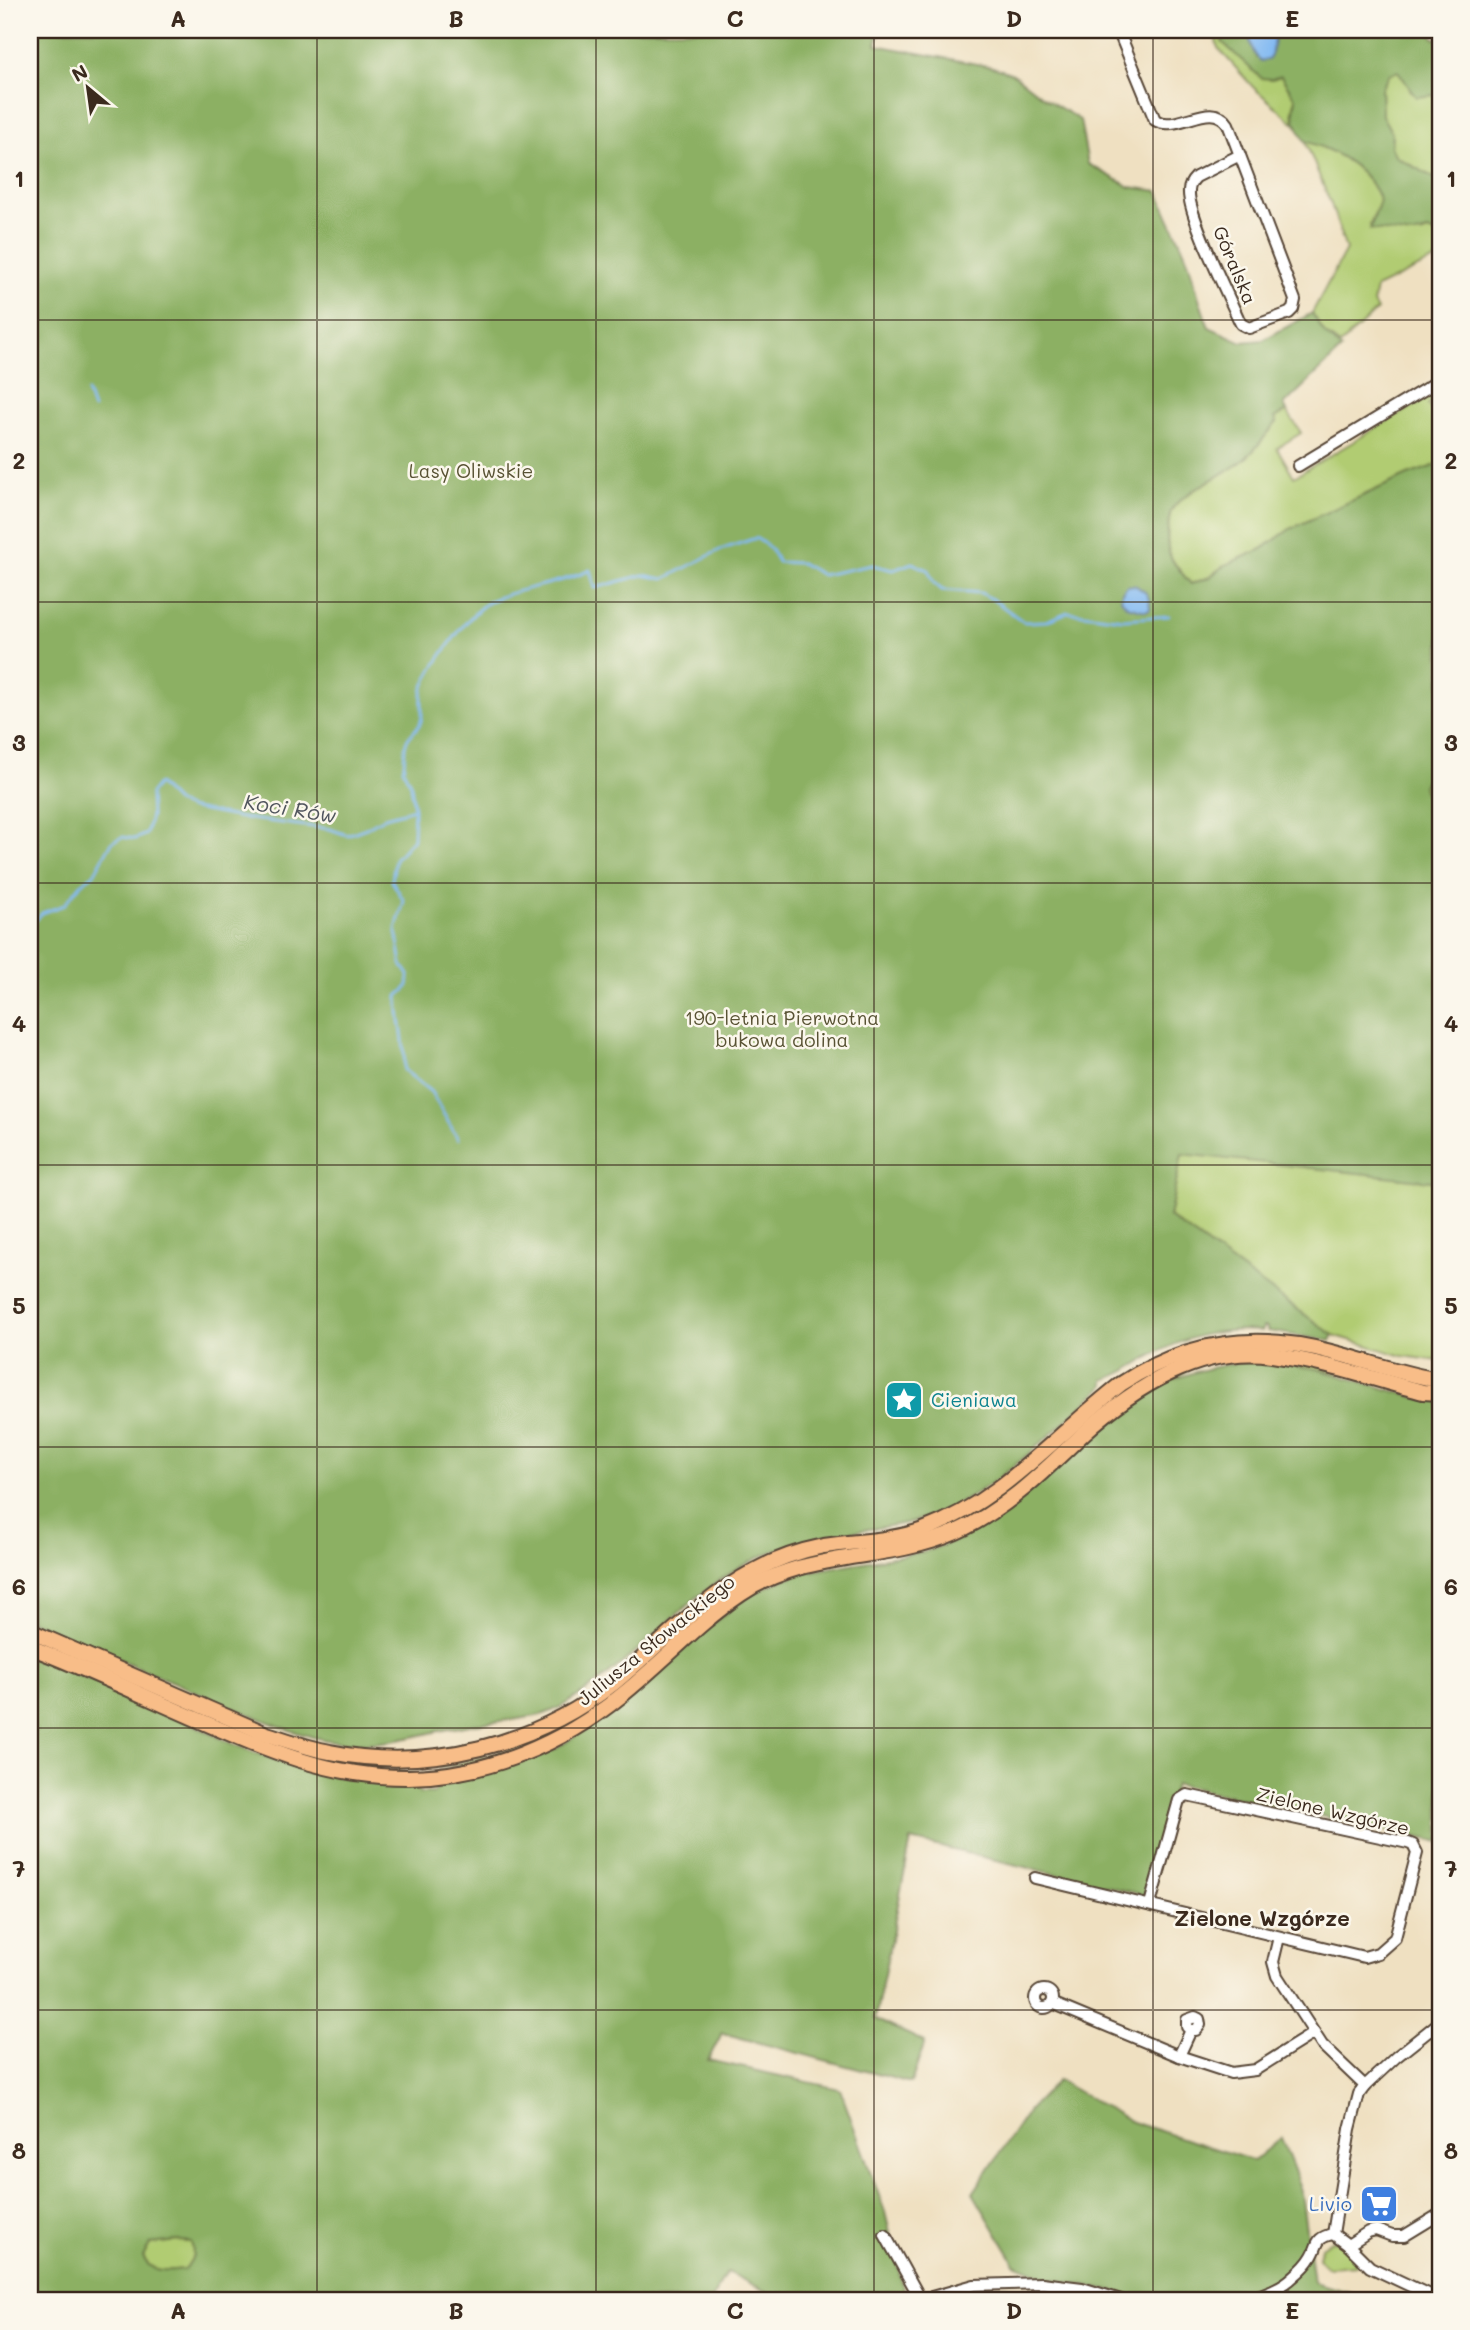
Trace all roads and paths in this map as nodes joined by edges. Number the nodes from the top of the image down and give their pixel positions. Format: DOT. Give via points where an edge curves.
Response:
graph roads {
  1 [pos="1118,30"];
  2 [pos="1240,155"];
  3 [pos="1440,380"];
  4 [pos="1298,466"];
  5 [pos="1440,1380"];
  6 [pos="1440,1393"];
  7 [pos="30,1631"];
  8 [pos="30,1647"];
  9 [pos="1035,1878"];
  10 [pos="1150,1904"];
  11 [pos="1279,1937"];
  12 [pos="1052,2003"];
  13 [pos="1440,2022"];
  14 [pos="1191,2030"];
  15 [pos="1314,2033"];
  16 [pos="1179,2056"];
  17 [pos="1365,2086"];
  18 [pos="1440,2214"];
  19 [pos="1333,2234"];
  20 [pos="885,2235"];
  21 [pos="1348,2245"];
  22 [pos="921,2300"];
  23 [pos="1121,2300"];
  24 [pos="1248,2300"];
  25 [pos="1440,2300"];
  1 -- 2 [label="street, Góralska" via="1155,120 1171,125 1204,115 1220,117 1228,124"];
  2 -- 2 [label="street, Góralska" via="1295,300 1289,313 1255,327 1241,324 1188,194 1192,181 1202,173"];
  3 -- 4 [label="street"];
  5 -- 7 [label="main road, Juliusza Słowackiego" via="1282,1343 1239,1341 1178,1354 1121,1384 1015,1477 966,1512 920,1531 788,1555 719,1592 582,1705 551,1723 460,1753 386,1759 300,1745"];
  6 -- 8 [label="main road, Juliusza Słowackiego" via="1268,1354 1223,1357 1174,1371 1113,1408 1029,1483 979,1520 912,1547 833,1558 768,1579 723,1607 625,1693 573,1730 522,1755 460,1772 383,1777 316,1766 254,1745"];
  9 -- 10 [label="street, Zielone Wzgórze"];
  10 -- 11 [label="street, Zielone Wzgórze"];
  10 -- 11 [label="street, Zielone Wzgórze" via="1182,1796 1414,1847 1416,1858 1400,1925 1393,1941 1382,1950 1360,1957"];
  11 -- 15 [label="street" via="1274,1971"];
  12 -- 16 [label="street"];
  13 -- 17 [label="street"];
  14 -- 16 [label="street"];
  15 -- 16 [label="street" via="1245,2072 1223,2071"];
  15 -- 17 [label="street"];
  17 -- 19 [label="street" via="1354,2105"];
  18 -- 21 [label="street" via="1404,2236 1376,2230"];
  19 -- 21 [label="street"];
  19 -- 24 [label="street" via="1320,2239 1313,2255 1285,2283"];
  20 -- 22 [label="street"];
  21 -- 25 [label="street" via="1370,2267"];
  22 -- 23 [label="street" via="974,2285 1042,2283 1082,2288"];
}
